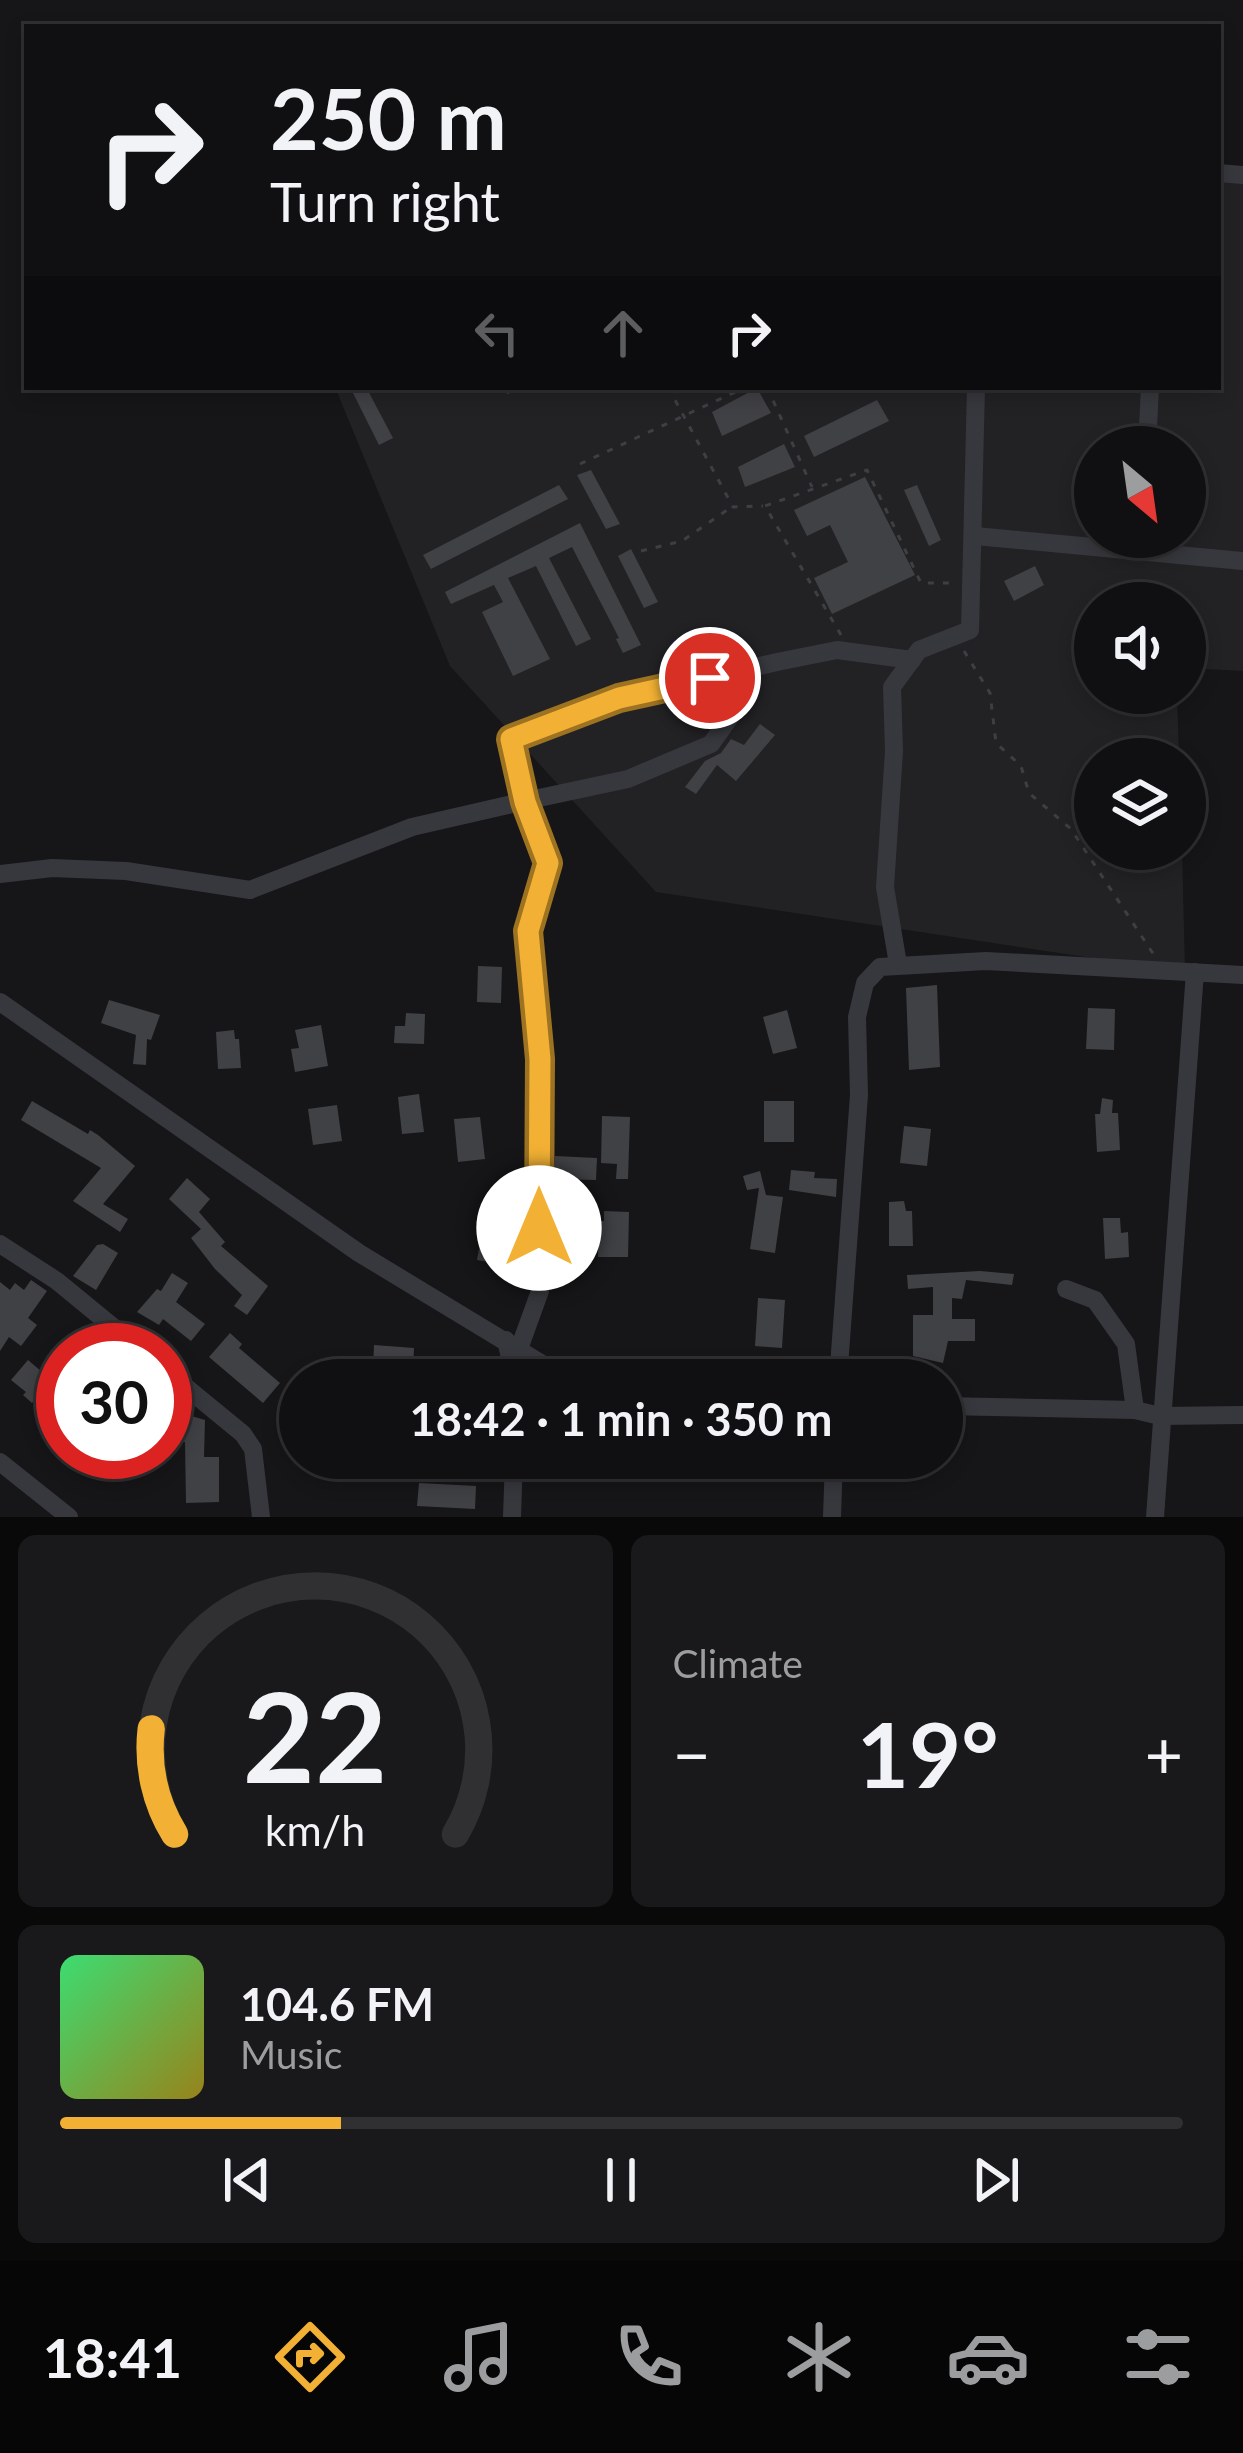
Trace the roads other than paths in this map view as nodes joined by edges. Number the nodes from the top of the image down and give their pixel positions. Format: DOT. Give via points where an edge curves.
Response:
graph roads {
  1 [pos="976,390"];
  2 [pos="1150,390"];
  3 [pos="1148,426"];
  4 [pos="975,536"];
  5 [pos="1074,542"];
  6 [pos="1206,555"];
  7 [pos="1243,561"];
  8 [pos="912,660"];
  9 [pos="745,672"];
  10 [pos="525,802"];
  11 [pos="0,874"];
  12 [pos="898,964"];
  13 [pos="1196,972"];
  14 [pos="1243,975"];
  15 [pos="0,1002"];
  16 [pos="0,1244"];
  17 [pos="1066,1289"];
  18 [pos="108,1323"];
  19 [pos="512,1344"];
  20 [pos="513,1359"];
  21 [pos="535,1359"];
  22 [pos="840,1359"];
  23 [pos="192,1392"];
  24 [pos="963,1406"];
  25 [pos="1135,1410"];
  26 [pos="1243,1415"];
  27 [pos="1160,1416"];
  28 [pos="0,1462"];
  29 [pos="513,1479"];
  30 [pos="833,1479"];
  31 [pos="68,1517"];
  32 [pos="261,1517"];
  33 [pos="512,1517"];
  34 [pos="832,1517"];
  35 [pos="1154,1517"];
  1 -- 4 [label="street"];
  2 -- 3 [label="street"];
  4 -- 5 [label="street"];
  4 -- 8 [label="street" via="970,630 930,643"];
  6 -- 7 [label="street"];
  8 -- 9 [label="street" via="837,650"];
  8 -- 12 [label="street" via="892,687 885,886"];
  9 -- 10 [label="street" via="745,695 711,744 628,779"];
  9 -- 10 [label="street" via="619,698 511,739"];
  10 -- 11 [label="street" via="412,827 250,890 126,871"];
  10 -- 19 [label="street" via="548,863 528,931 540,1059 540,1291"];
  12 -- 13 [label="street"];
  12 -- 22 [label="street" via="865,983 857,1017"];
  13 -- 14 [label="street"];
  13 -- 27 [label="street"];
  15 -- 19 [label="street" via="359,1253"];
  16 -- 18 [label="street"];
  17 -- 25 [label="street" via="1095,1300 1126,1344"];
  19 -- 20 [label="street"];
  19 -- 21 [label="street"];
  23 -- 32 [label="street" via="253,1449"];
  24 -- 25 [label="street"];
  25 -- 27 [label="street"];
  26 -- 27 [label="street"];
  27 -- 35 [label="street"];
  28 -- 31 [label="street"];
  29 -- 33 [label="street"];
  30 -- 34 [label="street"];
}
